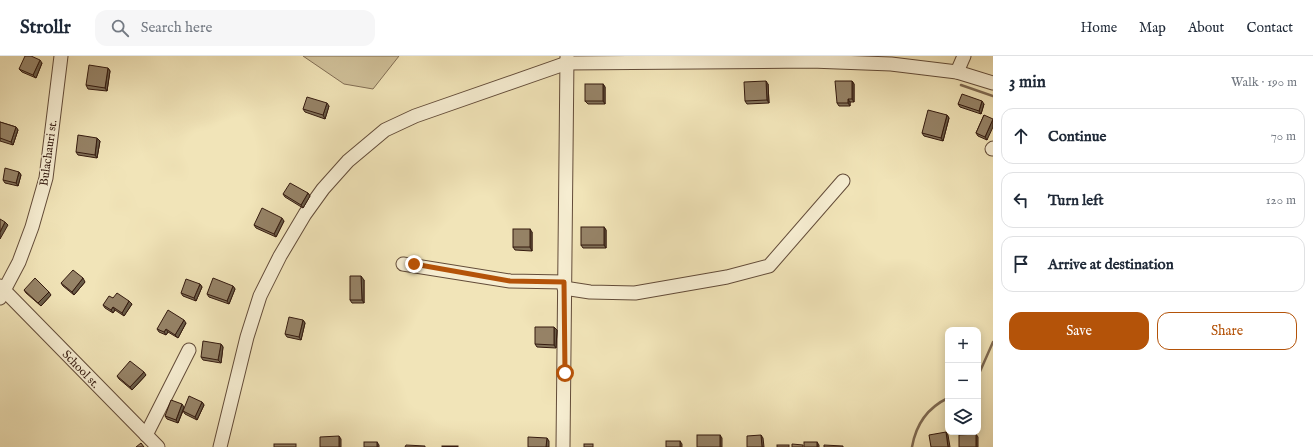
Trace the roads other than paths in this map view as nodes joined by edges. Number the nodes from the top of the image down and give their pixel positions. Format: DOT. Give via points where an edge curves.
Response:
graph roads {
  1 [pos="61,56"];
  2 [pos="964,56"];
  3 [pos="567,60"];
  4 [pos="957,72"];
  5 [pos="993,83"];
  6 [pos="843,181"];
  7 [pos="403,264"];
  8 [pos="564,285"];
  9 [pos="2,291"];
  10 [pos="189,350"];
  11 [pos="146,435"];
  12 [pos="158,447"];
  13 [pos="220,447"];
  14 [pos="563,447"];
  1 -- 9 [label="street, Bulachauri st." via="46,178 19,262"];
  2 -- 4 [label="street"];
  3 -- 4 [label="street" via="811,61 891,64"];
  3 -- 8 [label="street"];
  3 -- 13 [label="street" via="415,116 385,130 348,161 305,214 260,296 247,337"];
  4 -- 5 [label="street"];
  6 -- 8 [label="street" via="768,266 727,277 635,293 590,292"];
  7 -- 8 [label="street" via="510,281"];
  8 -- 14 [label="street"];
  9 -- 11 [label="street, School st."];
  10 -- 11 [label="street"];
  11 -- 12 [label="street, School st."];
}
